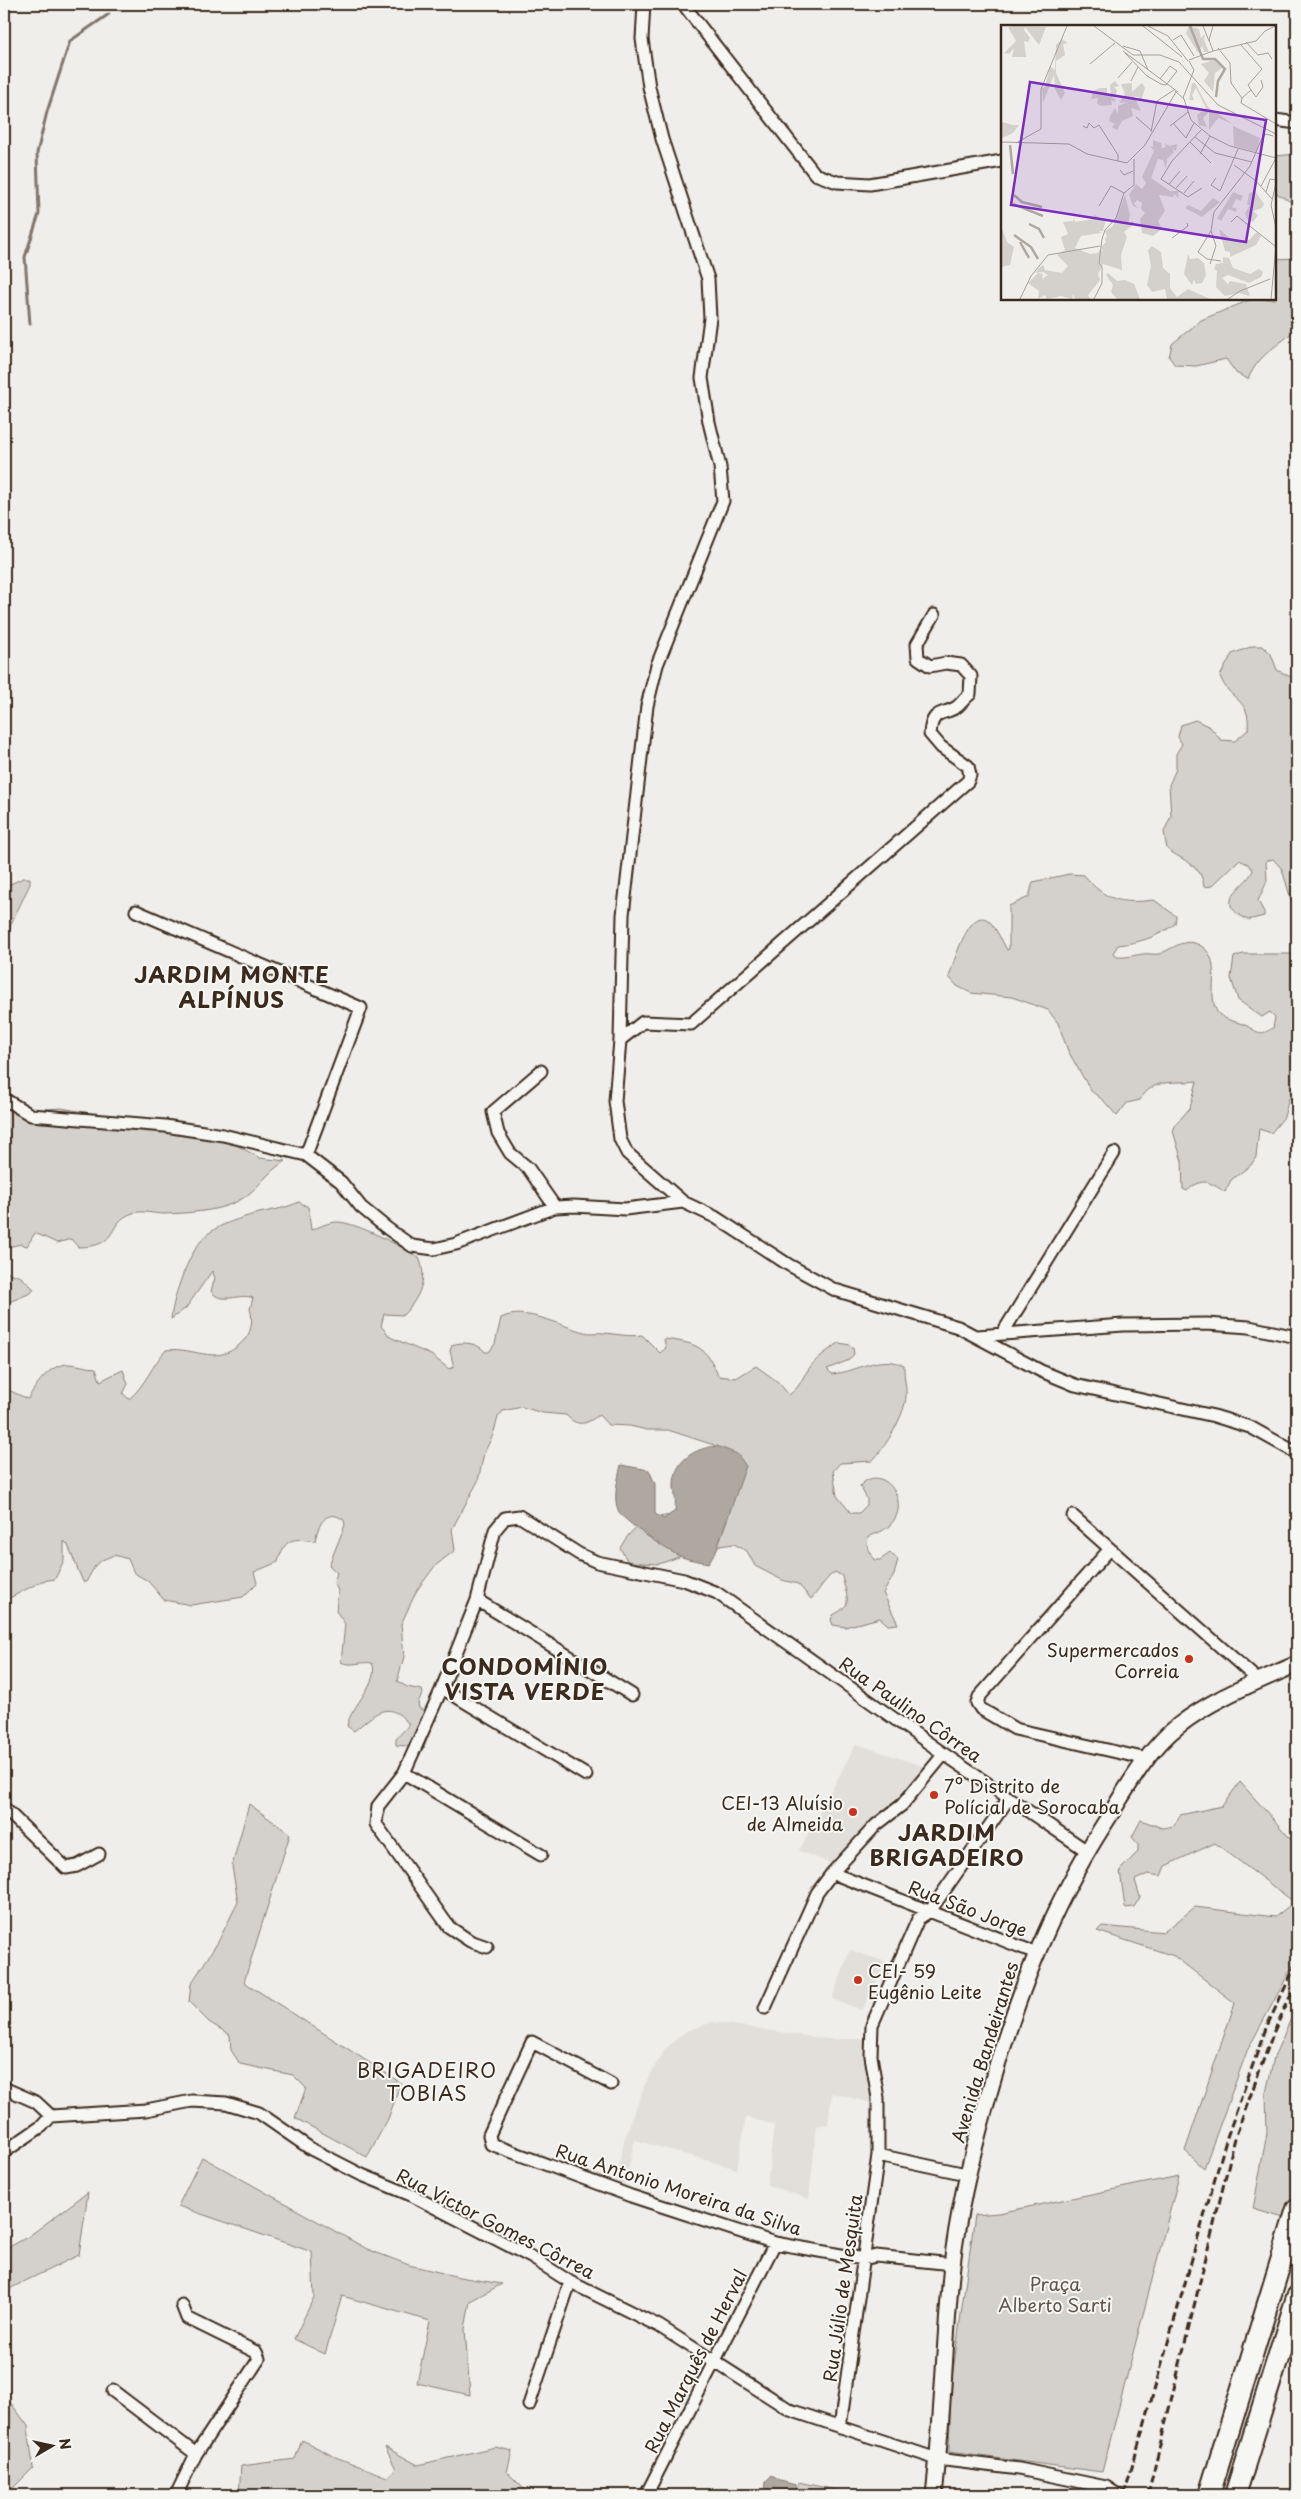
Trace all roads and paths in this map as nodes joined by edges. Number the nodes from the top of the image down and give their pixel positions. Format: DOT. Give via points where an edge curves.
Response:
graph roads {
  1 [pos="644,4"];
  2 [pos="683,4"];
  3 [pos="1276,120"];
  4 [pos="1297,123"];
  5 [pos="1001,162"];
  6 [pos="934,615"];
  7 [pos="136,911"];
  8 [pos="620,1040"];
  9 [pos="541,1071"];
  10 [pos="4,1099"];
  11 [pos="1114,1153"];
  12 [pos="306,1155"];
  13 [pos="683,1202"];
  14 [pos="555,1207"];
  15 [pos="1002,1334"];
  16 [pos="977,1336"];
  17 [pos="1297,1336"];
  18 [pos="1297,1453"];
  19 [pos="1073,1516"];
  20 [pos="1110,1550"];
  21 [pos="477,1600"];
  22 [pos="1297,1664"];
  23 [pos="1297,1669"];
  24 [pos="1259,1681"];
  25 [pos="442,1688"];
  26 [pos="632,1695"];
  27 [pos="944,1754"];
  28 [pos="1147,1760"];
  29 [pos="404,1773"];
  30 [pos="586,1775"];
  31 [pos="1009,1798"];
  32 [pos="4,1808"];
  33 [pos="1087,1852"];
  34 [pos="99,1854"];
  35 [pos="541,1855"];
  36 [pos="832,1873"];
  37 [pos="930,1911"];
  38 [pos="487,1948"];
  39 [pos="1036,1953"];
  40 [pos="766,2008"];
  41 [pos="611,2084"];
  42 [pos="4,2088"];
  43 [pos="51,2116"];
  44 [pos="4,2152"];
  45 [pos="878,2155"];
  46 [pos="966,2174"];
  47 [pos="1297,2209"];
  48 [pos="775,2242"];
  49 [pos="863,2259"];
  50 [pos="952,2264"];
  51 [pos="570,2282"];
  52 [pos="1297,2298"];
  53 [pos="182,2305"];
  54 [pos="715,2362"];
  55 [pos="113,2391"];
  56 [pos="529,2405"];
  57 [pos="840,2427"];
  58 [pos="196,2454"];
  59 [pos="937,2459"];
  60 [pos="176,2495"];
  61 [pos="646,2495"];
  62 [pos="934,2495"];
  63 [pos="1118,2495"];
  64 [pos="1209,2495"];
  65 [pos="1235,2495"];
  1 -- 8 [label="street" via="642,39 649,87 662,139 708,279 710,318 702,378 720,468 723,501 657,665 647,706 622,915"];
  2 -- 5 [label="street" via="815,174 837,182 870,184"];
  3 -- 4 [label="street"];
  6 -- 8 [label="street" via="917,644 918,658 930,666 962,665 971,676 970,694 957,707 942,711 930,724 930,734 941,747 968,766 968,780 691,1024 642,1022"];
  7 -- 12 [label="street" via="361,1008"];
  8 -- 13 [label="street" via="615,1102 620,1139 627,1153"];
  9 -- 14 [label="street" via="493,1112 493,1119 510,1153 528,1168"];
  10 -- 12 [label="street" via="31,1115 214,1133"];
  11 -- 15 [label="street"];
  12 -- 14 [label="street" via="341,1182 361,1207 412,1246 434,1249 456,1244"];
  13 -- 14 [label="street" via="625,1209"];
  13 -- 16 [label="street" via="715,1217 834,1290"];
  15 -- 16 [label="street"];
  15 -- 17 [label="street" via="1123,1325 1207,1324 1250,1327"];
  16 -- 18 [label="street" via="1041,1371 1075,1385 1214,1416 1250,1428"];
  19 -- 20 [label="street"];
  20 -- 24 [label="street"];
  20 -- 28 [label="street" via="978,1697 977,1703 981,1709 1015,1729"];
  21 -- 25 [label="street, Rua Paulino Côrrea"];
  21 -- 26 [label="street"];
  21 -- 27 [label="street, Rua Paulino Côrrea" via="495,1530 505,1518 519,1516 597,1562 684,1580 717,1593"];
  22 -- 24 [label="main road, Avenida Bandeirantes"];
  23 -- 24 [label="main road, Avenida Bandeirantes"];
  24 -- 28 [label="main road, Avenida Bandeirantes" via="1214,1702 1176,1727"];
  25 -- 29 [label="street, Rua Paulino Côrrea"];
  25 -- 30 [label="street"];
  27 -- 31 [label="street, Rua Paulino Côrrea"];
  27 -- 36 [label="street" via="902,1805 876,1824"];
  28 -- 33 [label="main road, Avenida Bandeirantes"];
  29 -- 35 [label="street"];
  29 -- 38 [label="street, Rua Paulino Côrrea" via="378,1806 376,1824 449,1927"];
  31 -- 33 [label="street, Rua Paulino Côrrea"];
  31 -- 37 [label="street, Rua Júlio de Mesquita"];
  32 -- 34 [label="street" via="66,1868"];
  33 -- 39 [label="main road, Avenida Bandeirantes"];
  36 -- 37 [label="street, Rua São Jorge"];
  36 -- 40 [label="street" via="818,1893"];
  37 -- 39 [label="street, Rua São Jorge"];
  37 -- 45 [label="street, Rua Júlio de Mesquita" via="918,1919 872,2025 871,2056 878,2098"];
  39 -- 46 [label="main road, Avenida Bandeirantes" via="997,2062"];
  41 -- 48 [label="street, Rua Antonio Moreira da Silva" via="532,2042 488,2140 491,2144 619,2191"];
  42 -- 43 [label="street" via="36,2102"];
  43 -- 44 [label="street"];
  43 -- 51 [label="street, Rua Victor Gomes Côrrea" via="146,2110 192,2101 226,2103 259,2112 311,2149 362,2176 411,2195 531,2257"];
  45 -- 46 [label="street"];
  45 -- 49 [label="street, Rua Júlio de Mesquita"];
  46 -- 50 [label="main road, Avenida Bandeirantes"];
  47 -- 64 [label="highway"];
  48 -- 49 [label="street, Rua Antonio Moreira da Silva"];
  48 -- 54 [label="street, Rua Marquês de Herval"];
  49 -- 50 [label="street, Rua Antonio Moreira da Silva" via="876,2256"];
  49 -- 57 [label="street, Rua Júlio de Mesquita"];
  50 -- 59 [label="main road, Avenida Bandeirantes"];
  51 -- 54 [label="street, Rua Victor Gomes Côrrea" via="659,2326"];
  51 -- 56 [label="street"];
  52 -- 65 [label="highway"];
  53 -- 58 [label="street" via="187,2318 256,2352 259,2359"];
  54 -- 57 [label="street, Rua Victor Gomes Côrrea" via="790,2410"];
  54 -- 61 [label="street, Rua Marquês de Herval"];
  55 -- 58 [label="street"];
  57 -- 59 [label="street, Rua Victor Gomes Côrrea"];
  58 -- 60 [label="street"];
  59 -- 62 [label="main road, Avenida Bandeirantes"];
  59 -- 63 [label="street, Rua Victor Gomes Côrrea" via="1019,2469 1106,2487"];
}
